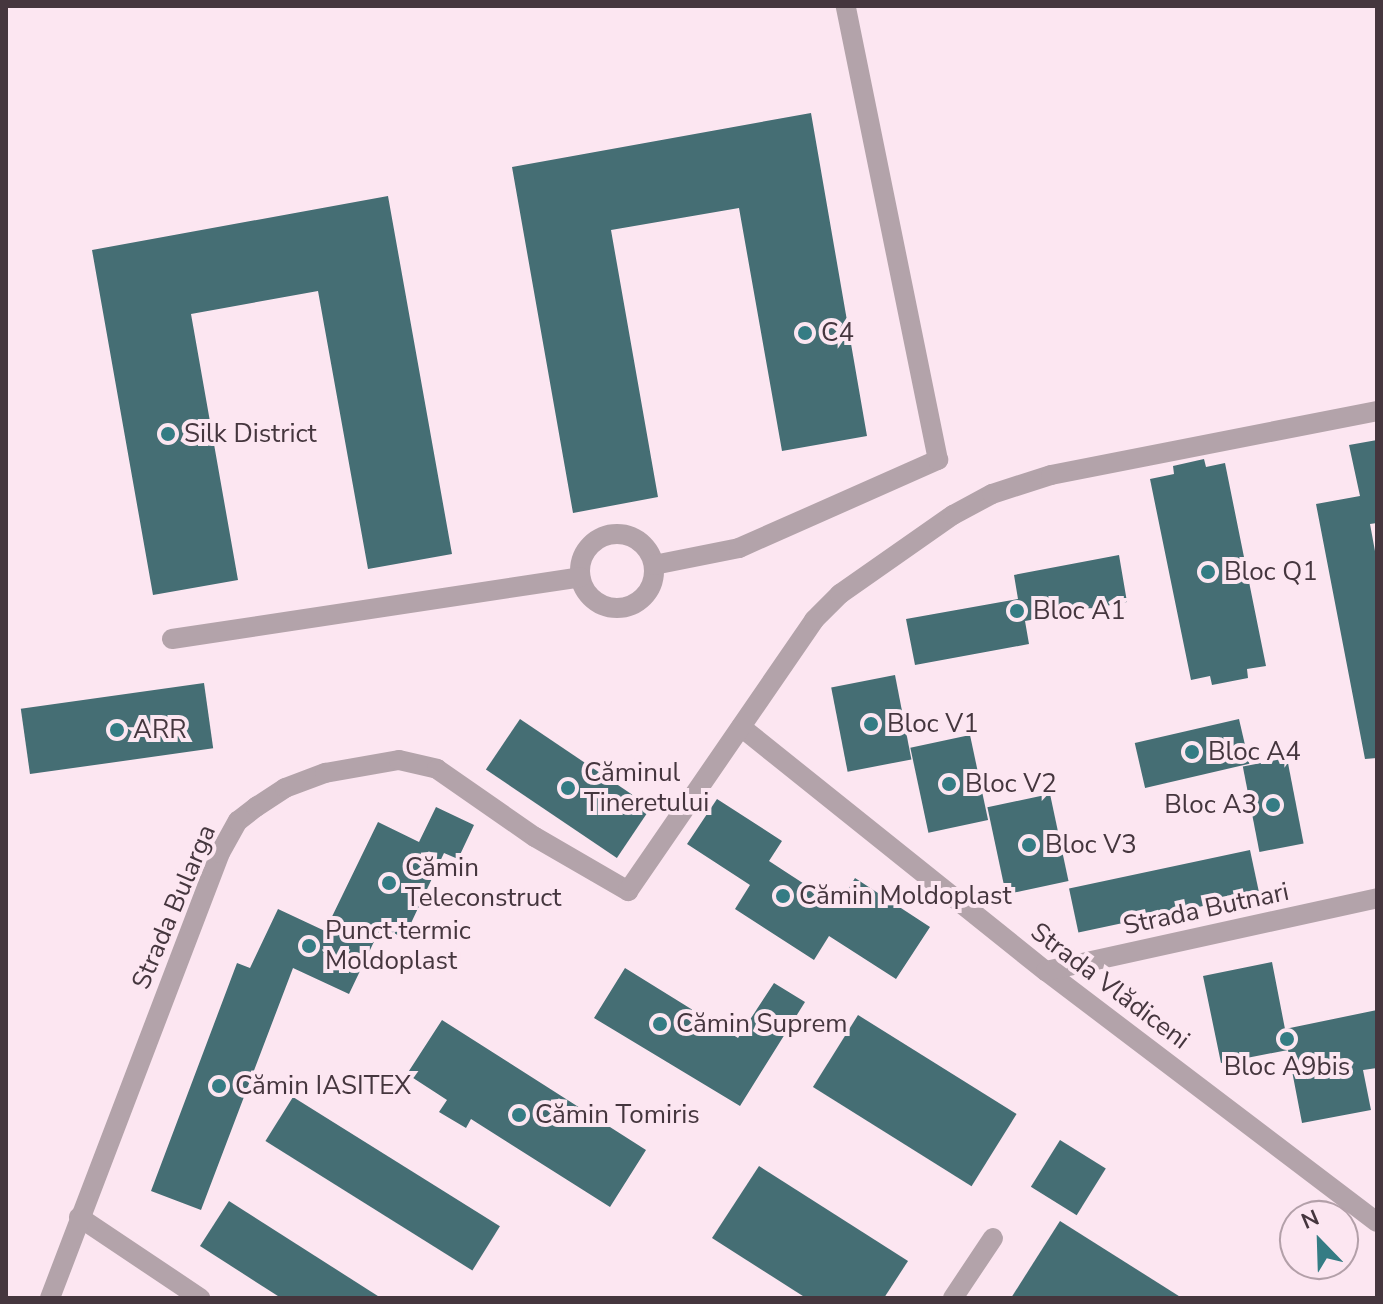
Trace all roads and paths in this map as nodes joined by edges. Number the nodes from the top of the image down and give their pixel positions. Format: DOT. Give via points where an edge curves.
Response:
graph roads {
  1 [pos="846,6"];
  2 [pos="1377,411"];
  3 [pos="654,565"];
  4 [pos="580,577"];
  5 [pos="172,639"];
  6 [pos="741,727"];
  7 [pos="1377,898"];
  8 [pos="1046,971"];
  9 [pos="79,1217"];
  10 [pos="1377,1222"];
  11 [pos="993,1238"];
  12 [pos="50,1298"];
  13 [pos="200,1298"];
  14 [pos="953,1298"];
  1 -- 3 [label="street" via="938,460 739,548"];
  2 -- 6 [label="street" via="1051,475 992,494 840,594 814,620"];
  3 -- 4 [label="street" via="633,537 609,534 588,547"];
  3 -- 4 [label="street" via="643,599 620,608 596,603"];
  4 -- 5 [label="street"];
  6 -- 8 [label="street, Strada Vlădiceni"];
  6 -- 9 [label="street, Strada Bularga" via="628,891 535,837 437,769 412,763 364,763 325,773 285,788 256,807 238,821 220,853"];
  7 -- 8 [label="street, Strada Butnari"];
  8 -- 10 [label="street, Strada Vlădiceni"];
  9 -- 12 [label="street, Strada Bularga"];
  9 -- 13 [label="street"];
  11 -- 14 [label="street"];
}
